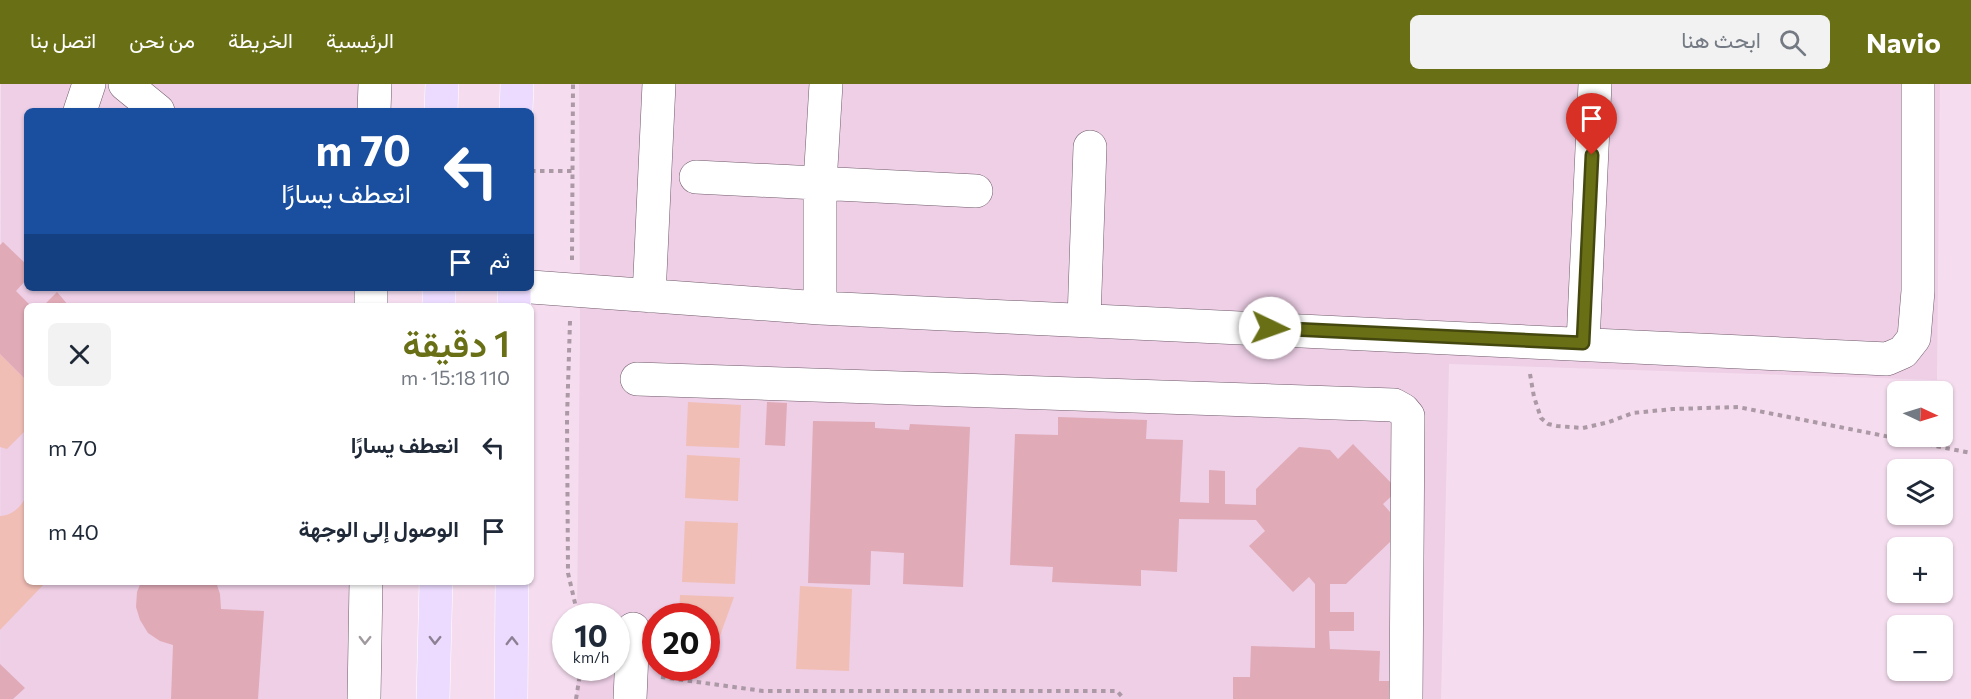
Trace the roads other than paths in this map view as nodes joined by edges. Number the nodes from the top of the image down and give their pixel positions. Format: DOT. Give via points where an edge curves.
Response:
graph roads {
  1 [pos="89,84"];
  2 [pos="125,84"];
  3 [pos="375,84"];
  4 [pos="442,84"];
  5 [pos="517,84"];
  6 [pos="659,84"];
  7 [pos="826,84"];
  8 [pos="1595,84"];
  9 [pos="1918,84"];
  10 [pos="81,108"];
  11 [pos="154,108"];
  12 [pos="374,108"];
  13 [pos="441,108"];
  14 [pos="516,108"];
  15 [pos="1090,147"];
  16 [pos="696,177"];
  17 [pos="820,183"];
  18 [pos="976,191"];
  19 [pos="534,287"];
  20 [pos="649,296"];
  21 [pos="820,308"];
  22 [pos="1084,320"];
  23 [pos="1583,343"];
  24 [pos="636,379"];
  25 [pos="366,585"];
  26 [pos="436,585"];
  27 [pos="512,585"];
  28 [pos="633,629"];
  29 [pos="630,686"];
  30 [pos="364,699"];
  31 [pos="433,699"];
  32 [pos="511,699"];
  33 [pos="1406,699"];
  1 -- 10 [label="street"];
  2 -- 11 [label="street"];
  3 -- 12 [label="street"];
  4 -- 13 [label="main road"];
  5 -- 14 [label="main road"];
  6 -- 20 [label="street"];
  7 -- 17 [label="street"];
  8 -- 23 [label="street"];
  9 -- 23 [label="street" via="1918,291 1914,338 1903,352 1887,359"];
  15 -- 22 [label="street"];
  16 -- 17 [label="street"];
  17 -- 18 [label="street"];
  17 -- 21 [label="street"];
  19 -- 20 [label="street"];
  20 -- 21 [label="street"];
  21 -- 22 [label="street"];
  22 -- 23 [label="street"];
  24 -- 33 [label="street" via="1394,405 1408,416"];
  25 -- 30 [label="street, one-way"];
  26 -- 31 [label="main road, one-way"];
  32 -- 27 [label="main road, one-way"];
  28 -- 29 [label="street"];
}
